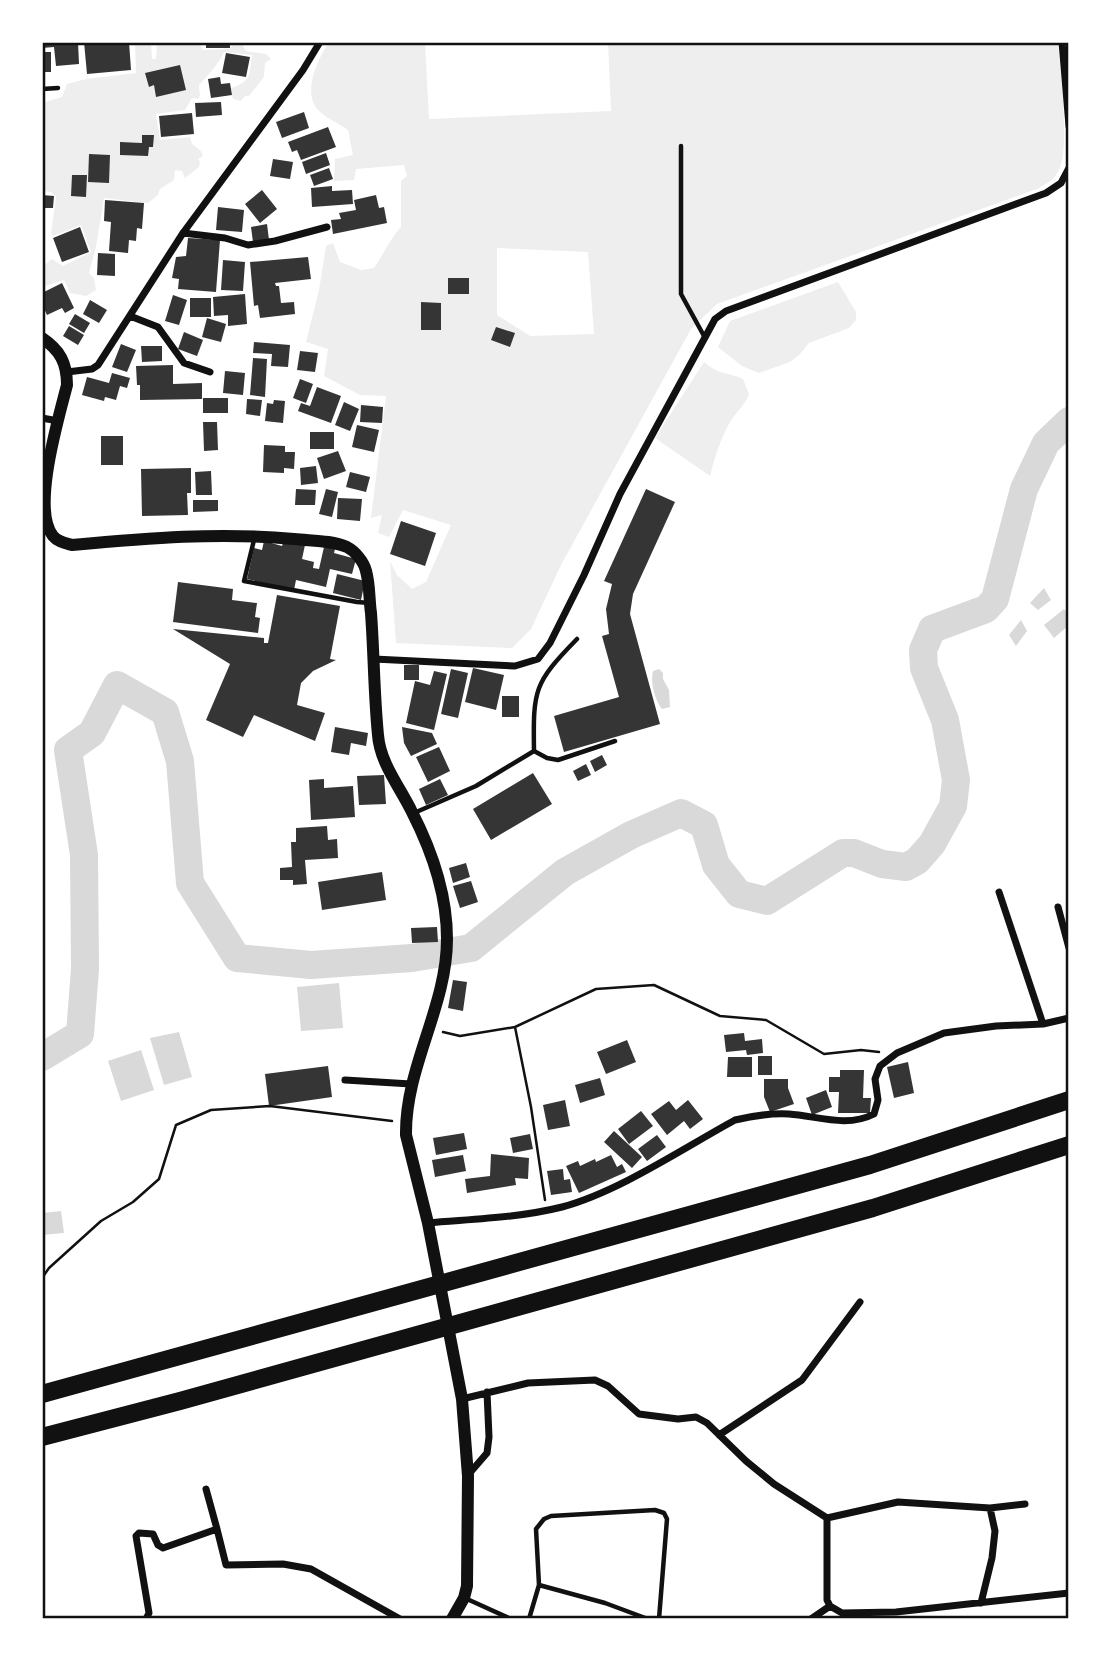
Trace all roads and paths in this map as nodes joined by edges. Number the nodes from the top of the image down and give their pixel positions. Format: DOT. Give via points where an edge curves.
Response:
graph roads {
  1 [pos="320,42"];
  2 [pos="1062,42"];
  3 [pos="58,88"];
  4 [pos="42,89"];
  5 [pos="1069,126"];
  6 [pos="681,146"];
  7 [pos="1069,169"];
  8 [pos="327,227"];
  9 [pos="183,233"];
  10 [pos="130,316"];
  11 [pos="704,336"];
  12 [pos="42,338"];
  13 [pos="67,372"];
  14 [pos="210,372"];
  15 [pos="42,418"];
  16 [pos="58,421"];
  17 [pos="254,536"];
  18 [pos="370,603"];
  19 [pos="577,639"];
  20 [pos="374,659"];
  21 [pos="615,741"];
  22 [pos="534,751"];
  23 [pos="413,813"];
  24 [pos="999,892"];
  25 [pos="1058,907"];
  26 [pos="1069,948"];
  27 [pos="1069,1018"];
  28 [pos="1043,1024"];
  29 [pos="515,1027"];
  30 [pos="430,1028"];
  31 [pos="897,1053"];
  32 [pos="345,1080"];
  33 [pos="411,1084"];
  34 [pos="1069,1100"];
  35 [pos="406,1123"];
  36 [pos="1069,1144"];
  37 [pos="547,1210"];
  38 [pos="428,1223"];
  39 [pos="42,1278"];
  40 [pos="860,1302"];
  41 [pos="487,1392"];
  42 [pos="42,1394"];
  43 [pos="462,1399"];
  44 [pos="719,1435"];
  45 [pos="42,1437"];
  46 [pos="468,1476"];
  47 [pos="206,1489"];
  48 [pos="1025,1504"];
  49 [pos="990,1508"];
  50 [pos="827,1518"];
  51 [pos="218,1529"];
  52 [pos="539,1585"];
  53 [pos="1069,1593"];
  54 [pos="464,1598"];
  55 [pos="981,1603"];
  56 [pos="830,1606"];
  57 [pos="896,1615"];
  58 [pos="146,1619"];
  59 [pos="400,1619"];
  60 [pos="452,1619"];
  61 [pos="510,1619"];
  62 [pos="529,1619"];
  63 [pos="648,1619"];
  64 [pos="659,1619"];
  65 [pos="811,1619"];
  1 -- 9 [label="street"];
  2 -- 5 [label="street"];
  3 -- 4 [label="lane"];
  6 -- 11 [label="lane" via="681,294"];
  7 -- 11 [label="street" via="1061,183 1046,194 726,311"];
  8 -- 9 [label="street" via="248,245"];
  9 -- 10 [label="street"];
  10 -- 13 [label="street" via="99,365"];
  10 -- 14 [label="street" via="158,327 184,363"];
  11 -- 20 [label="street" via="620,494 550,643 537,659 515,666"];
  12 -- 13 [label="street" via="59,352"];
  13 -- 16 [label="street"];
  15 -- 16 [label="street"];
  16 -- 17 [label="street" via="44,502 46,522 61,542"];
  17 -- 18 [label="street" via="348,548 366,568"];
  17 -- 18 [label="lane" via="244,581"];
  18 -- 20 [label="street"];
  19 -- 22 [label="lane" via="548,668 538,688 533,709"];
  20 -- 23 [label="street" via="381,756"];
  21 -- 22 [label="lane" via="558,760"];
  22 -- 23 [label="lane" via="476,786"];
  23 -- 30 [label="street" via="439,881 447,942"];
  24 -- 28 [label="street"];
  25 -- 26 [label="street"];
  27 -- 28 [label="street"];
  28 -- 31 [label="street" via="944,1033"];
  29 -- 30 [label="path" via="460,1036"];
  29 -- 31 [label="path" via="596,989 654,985 720,1016 766,1020 824,1055 861,1050"];
  29 -- 37 [label="path"];
  30 -- 33 [label="street"];
  31 -- 37 [label="street" via="880,1066 874,1114 863,1120 787,1114 734,1120 601,1193"];
  32 -- 33 [label="street"];
  33 -- 35 [label="street"];
  34 -- 42 [label="highway" via="870,1165"];
  35 -- 38 [label="street"];
  35 -- 39 [label="path" via="270,1106 211,1110 176,1125 159,1179 101,1221"];
  36 -- 45 [label="highway" via="873,1208"];
  37 -- 38 [label="street"];
  38 -- 43 [label="street"];
  40 -- 44 [label="street" via="802,1380"];
  41 -- 43 [label="street"];
  41 -- 44 [label="street" via="528,1383 595,1380 639,1415 696,1418"];
  41 -- 46 [label="street" via="487,1454"];
  43 -- 46 [label="street"];
  44 -- 50 [label="street" via="774,1485"];
  46 -- 54 [label="street"];
  47 -- 51 [label="street"];
  48 -- 49 [label="street"];
  49 -- 50 [label="street" via="898,1502"];
  49 -- 55 [label="street" via="995,1531"];
  50 -- 56 [label="street"];
  51 -- 58 [label="street" via="163,1548 153,1534 136,1536 149,1613"];
  51 -- 59 [label="street" via="226,1565 283,1563 311,1569"];
  52 -- 62 [label="lane"];
  52 -- 63 [label="lane"];
  52 -- 64 [label="lane" via="535,1537 544,1519 660,1511 666,1515 668,1527"];
  53 -- 55 [label="street"];
  54 -- 60 [label="street"];
  54 -- 61 [label="lane"];
  55 -- 57 [label="street"];
  56 -- 57 [label="street" via="842,1613"];
  56 -- 65 [label="street"];
}
